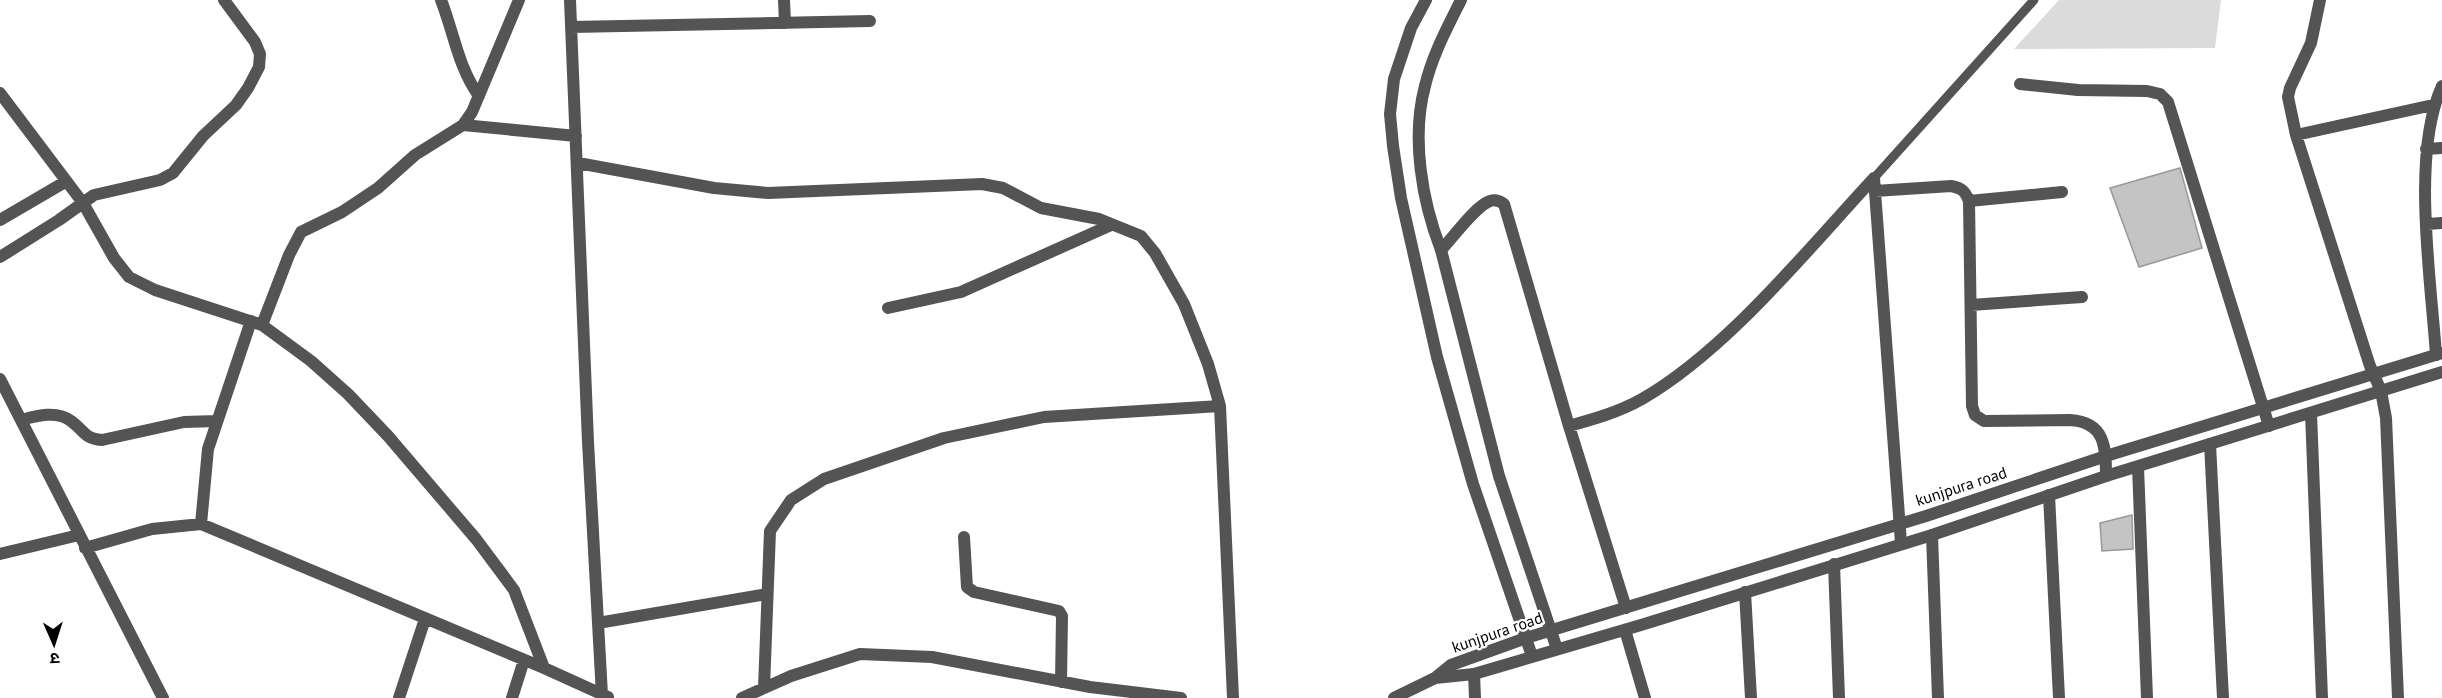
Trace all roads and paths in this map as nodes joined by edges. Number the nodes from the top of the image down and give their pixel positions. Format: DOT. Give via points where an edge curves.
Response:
graph roads {
  1 [pos="224,0"];
  2 [pos="441,0"];
  3 [pos="519,0"];
  4 [pos="570,0"];
  5 [pos="784,0"];
  6 [pos="1426,0"];
  7 [pos="1461,0"];
  8 [pos="2034,0"];
  9 [pos="2320,0"];
  10 [pos="870,21"];
  11 [pos="785,23"];
  12 [pos="571,27"];
  13 [pos="2020,84"];
  14 [pos="2442,86"];
  15 [pos="0,93"];
  16 [pos="480,96"];
  17 [pos="2433,105"];
  18 [pos="463,125"];
  19 [pos="2296,135"];
  20 [pos="576,136"];
  21 [pos="2442,148"];
  22 [pos="2426,149"];
  23 [pos="578,163"];
  24 [pos="65,182"];
  25 [pos="1874,184"];
  26 [pos="2062,192"];
  27 [pos="1969,201"];
  28 [pos="83,203"];
  29 [pos="0,220"];
  30 [pos="2442,223"];
  31 [pos="2427,224"];
  32 [pos="1111,225"];
  33 [pos="1441,250"];
  34 [pos="0,256"];
  35 [pos="2082,297"];
  36 [pos="1971,304"];
  37 [pos="888,308"];
  38 [pos="257,323"];
  39 [pos="2439,354"];
  40 [pos="2442,372"];
  41 [pos="2372,374"];
  42 [pos="0,379"];
  43 [pos="2381,391"];
  44 [pos="6,403"];
  45 [pos="1220,406"];
  46 [pos="2263,407"];
  47 [pos="2311,413"];
  48 [pos="21,420"];
  49 [pos="217,421"];
  50 [pos="1569,426"];
  51 [pos="2269,426"];
  52 [pos="2210,444"];
  53 [pos="2106,456"];
  54 [pos="2138,467"];
  55 [pos="2106,476"];
  56 [pos="2049,495"];
  57 [pos="1900,523"];
  58 [pos="201,524"];
  59 [pos="79,535"];
  60 [pos="1932,535"];
  61 [pos="964,537"];
  62 [pos="1901,543"];
  63 [pos="85,548"];
  64 [pos="0,554"];
  65 [pos="1834,564"];
  66 [pos="1745,592"];
  67 [pos="767,594"];
  68 [pos="1626,609"];
  69 [pos="425,618"];
  70 [pos="598,623"];
  71 [pos="1551,630"];
  72 [pos="1625,630"];
  73 [pos="1524,638"];
  74 [pos="1557,649"];
  75 [pos="1532,656"];
  76 [pos="524,660"];
  77 [pos="544,668"];
  78 [pos="1474,674"];
  79 [pos="1435,678"];
  80 [pos="1061,682"];
  81 [pos="764,688"];
  82 [pos="606,696"];
  83 [pos="1402,696"];
  84 [pos="163,698"];
  85 [pos="399,698"];
  86 [pos="512,698"];
  87 [pos="742,698"];
  88 [pos="1181,698"];
  89 [pos="1233,698"];
  90 [pos="1475,698"];
  91 [pos="1645,698"];
  92 [pos="1751,698"];
  93 [pos="1839,698"];
  94 [pos="1938,698"];
  95 [pos="2059,698"];
  96 [pos="2147,698"];
  97 [pos="2223,698"];
  98 [pos="2322,698"];
  99 [pos="2398,698"];
  1 -- 28 [label="street" via="260,54 259,67 248,88 173,173 160,180 94,195"];
  2 -- 16 [label="street" via="460,63"];
  3 -- 16 [label="street"];
  4 -- 12 [label="street"];
  5 -- 11 [label="street"];
  6 -- 73 [label="street" via="1411,28 1394,79 1390,114 1393,146 1437,357 1473,484"];
  7 -- 33 [label="street" via="1424,86 1420,122 1421,168"];
  8 -- 25 [label="lane"];
  9 -- 19 [label="street" via="2311,43 2288,98"];
  10 -- 11 [label="street"];
  11 -- 12 [label="street"];
  12 -- 20 [label="street"];
  13 -- 46 [label="street" via="2147,91 2160,94 2168,102"];
  14 -- 17 [label="street"];
  15 -- 24 [label="street"];
  16 -- 18 [label="street"];
  17 -- 19 [label="street"];
  17 -- 22 [label="street"];
  18 -- 20 [label="street"];
  18 -- 38 [label="street" via="415,155 378,188 342,212 301,232"];
  19 -- 41 [label="street"];
  20 -- 23 [label="street"];
  21 -- 22 [label="street"];
  22 -- 31 [label="street"];
  23 -- 32 [label="street" via="740,192 982,184 997,186 1032,205 1100,219"];
  23 -- 70 [label="street"];
  24 -- 28 [label="street"];
  24 -- 29 [label="street"];
  25 -- 27 [label="street" via="1951,186 1965,192"];
  25 -- 50 [label="street" via="1742,318 1676,376 1642,399 1608,415"];
  25 -- 57 [label="street"];
  26 -- 27 [label="street"];
  27 -- 36 [label="street"];
  28 -- 34 [label="street"];
  28 -- 38 [label="street" via="129,277 155,290"];
  30 -- 31 [label="street"];
  31 -- 39 [label="street"];
  32 -- 37 [label="street" via="961,292"];
  32 -- 45 [label="street" via="1141,236 1155,253 1184,304"];
  33 -- 50 [label="street" via="1480,208 1490,201 1504,204"];
  33 -- 71 [label="street" via="1499,476"];
  35 -- 36 [label="street"];
  36 -- 53 [label="street" via="1975,415 1984,422 2083,420 2100,432"];
  38 -- 49 [label="street"];
  38 -- 77 [label="street" via="311,361 348,394 476,539 514,590"];
  39 -- 41 [label="street, kunjpura road"];
  40 -- 43 [label="street, kunjpura road"];
  41 -- 43 [label="street"];
  41 -- 46 [label="street, kunjpura road"];
  42 -- 44 [label="street"];
  43 -- 47 [label="street, kunjpura road"];
  43 -- 99 [label="street" via="2388,454"];
  44 -- 48 [label="street"];
  45 -- 67 [label="street" via="1044,417 944,438 824,479 791,500 770,531"];
  45 -- 89 [label="street"];
  46 -- 51 [label="street"];
  46 -- 53 [label="street, kunjpura road"];
  47 -- 51 [label="street, kunjpura road"];
  47 -- 98 [label="street"];
  48 -- 49 [label="street" via="58,415 70,420 89,438 102,440 184,422"];
  48 -- 59 [label="street"];
  49 -- 58 [label="street" via="208,449"];
  50 -- 68 [label="street"];
  51 -- 52 [label="street, kunjpura road"];
  52 -- 54 [label="street, kunjpura road"];
  52 -- 97 [label="street"];
  53 -- 55 [label="street"];
  53 -- 57 [label="street, kunjpura road"];
  54 -- 55 [label="street, kunjpura road"];
  54 -- 96 [label="street"];
  55 -- 56 [label="street, kunjpura road"];
  56 -- 60 [label="street, kunjpura road"];
  56 -- 95 [label="street"];
  57 -- 62 [label="street"];
  57 -- 68 [label="street, kunjpura road"];
  58 -- 63 [label="street" via="152,529"];
  58 -- 69 [label="street"];
  59 -- 63 [label="street"];
  59 -- 64 [label="street"];
  60 -- 62 [label="street, kunjpura road"];
  60 -- 94 [label="street"];
  61 -- 80 [label="street" via="967,587 974,592 1059,611"];
  62 -- 65 [label="street, kunjpura road"];
  63 -- 84 [label="street"];
  65 -- 66 [label="street, kunjpura road"];
  65 -- 93 [label="street"];
  66 -- 72 [label="street, kunjpura road"];
  66 -- 92 [label="street"];
  67 -- 70 [label="street"];
  67 -- 81 [label="street"];
  68 -- 71 [label="street, kunjpura road"];
  69 -- 76 [label="street"];
  69 -- 85 [label="street"];
  70 -- 82 [label="street"];
  71 -- 73 [label="street, kunjpura road"];
  71 -- 74 [label="street"];
  72 -- 74 [label="street, kunjpura road"];
  72 -- 91 [label="street"];
  73 -- 75 [label="street"];
  73 -- 79 [label="street, kunjpura road" via="1451,665"];
  74 -- 75 [label="street, kunjpura road"];
  75 -- 78 [label="street, kunjpura road"];
  76 -- 77 [label="street"];
  76 -- 86 [label="street"];
  77 -- 82 [label="street"];
  78 -- 79 [label="street, kunjpura road"];
  78 -- 90 [label="street"];
  79 -- 83 [label="street"];
  80 -- 81 [label="street" via="932,657 860,654"];
  80 -- 88 [label="street"];
  81 -- 87 [label="street"];
}
